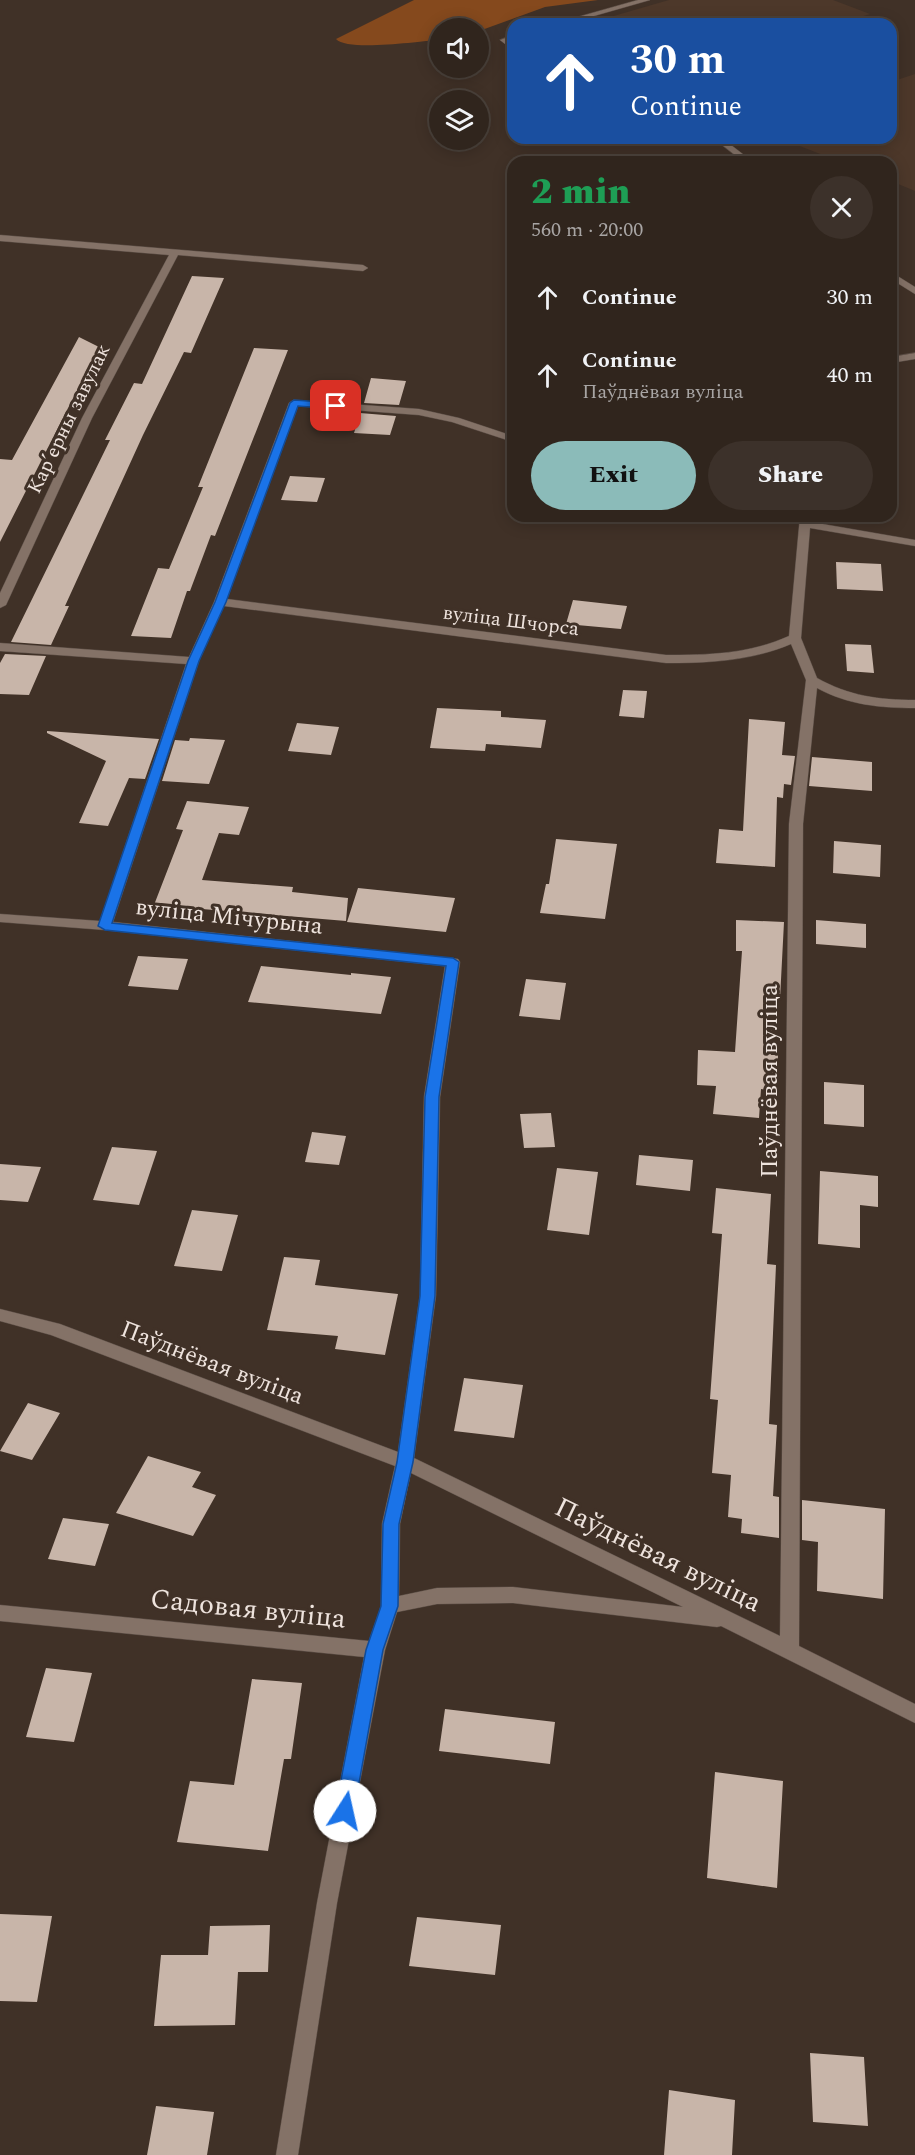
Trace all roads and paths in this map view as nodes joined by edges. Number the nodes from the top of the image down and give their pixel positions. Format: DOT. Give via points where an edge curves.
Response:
graph roads {
  1 [pos="646,0"];
  2 [pos="579,18"];
  3 [pos="725,144"];
  4 [pos="741,156"];
  5 [pos="0,238"];
  6 [pos="175,252"];
  7 [pos="363,268"];
  8 [pos="897,279"];
  9 [pos="915,291"];
  10 [pos="915,356"];
  11 [pos="897,359"];
  12 [pos="507,437"];
  13 [pos="805,522"];
  14 [pos="815,522"];
  15 [pos="915,543"];
  16 [pos="220,602"];
  17 [pos="0,606"];
  18 [pos="795,638"];
  19 [pos="0,647"];
  20 [pos="193,661"];
  21 [pos="812,680"];
  22 [pos="915,704"];
  23 [pos="0,918"];
  24 [pos="105,926"];
  25 [pos="0,1315"];
  26 [pos="405,1462"];
  27 [pos="390,1606"];
  28 [pos="0,1613"];
  29 [pos="729,1621"];
  30 [pos="375,1650"];
  31 [pos="789,1650"];
  32 [pos="915,1714"];
  33 [pos="287,2155"];
  1 -- 2 [label="street"];
  3 -- 4 [label="street"];
  5 -- 6 [label="street"];
  6 -- 7 [label="street"];
  6 -- 17 [label="street, Карʼерны завулак" via="87,418"];
  8 -- 9 [label="street"];
  10 -- 11 [label="street"];
  12 -- 16 [label="street" via="419,412 294,403"];
  13 -- 18 [label="street, Паўднёвая вуліца"];
  14 -- 15 [label="street"];
  16 -- 18 [label="street, вуліца Шчорса" via="666,659 715,659 770,650"];
  16 -- 20 [label="street"];
  18 -- 21 [label="street, Паўднёвая вуліца"];
  19 -- 20 [label="street"];
  20 -- 24 [label="street"];
  21 -- 22 [label="street" via="835,694 871,704"];
  21 -- 31 [label="street, Паўднёвая вуліца" via="796,824"];
  23 -- 24 [label="street, вуліца Мічурына"];
  24 -- 26 [label="street, вуліца Мічурына" via="453,962 432,1097 428,1296"];
  25 -- 26 [label="street, Паўднёвая вуліца" via="54,1329"];
  26 -- 27 [label="street" via="391,1524"];
  26 -- 29 [label="street, Паўднёвая вуліца"];
  27 -- 29 [label="street" via="437,1596 513,1595"];
  27 -- 30 [label="street"];
  28 -- 30 [label="street, Садовая вуліца"];
  29 -- 31 [label="street, Паўднёвая вуліца"];
  30 -- 33 [label="street, Садовая вуліца" via="327,1902"];
  31 -- 32 [label="street, Паўднёвая вуліца"];
}
